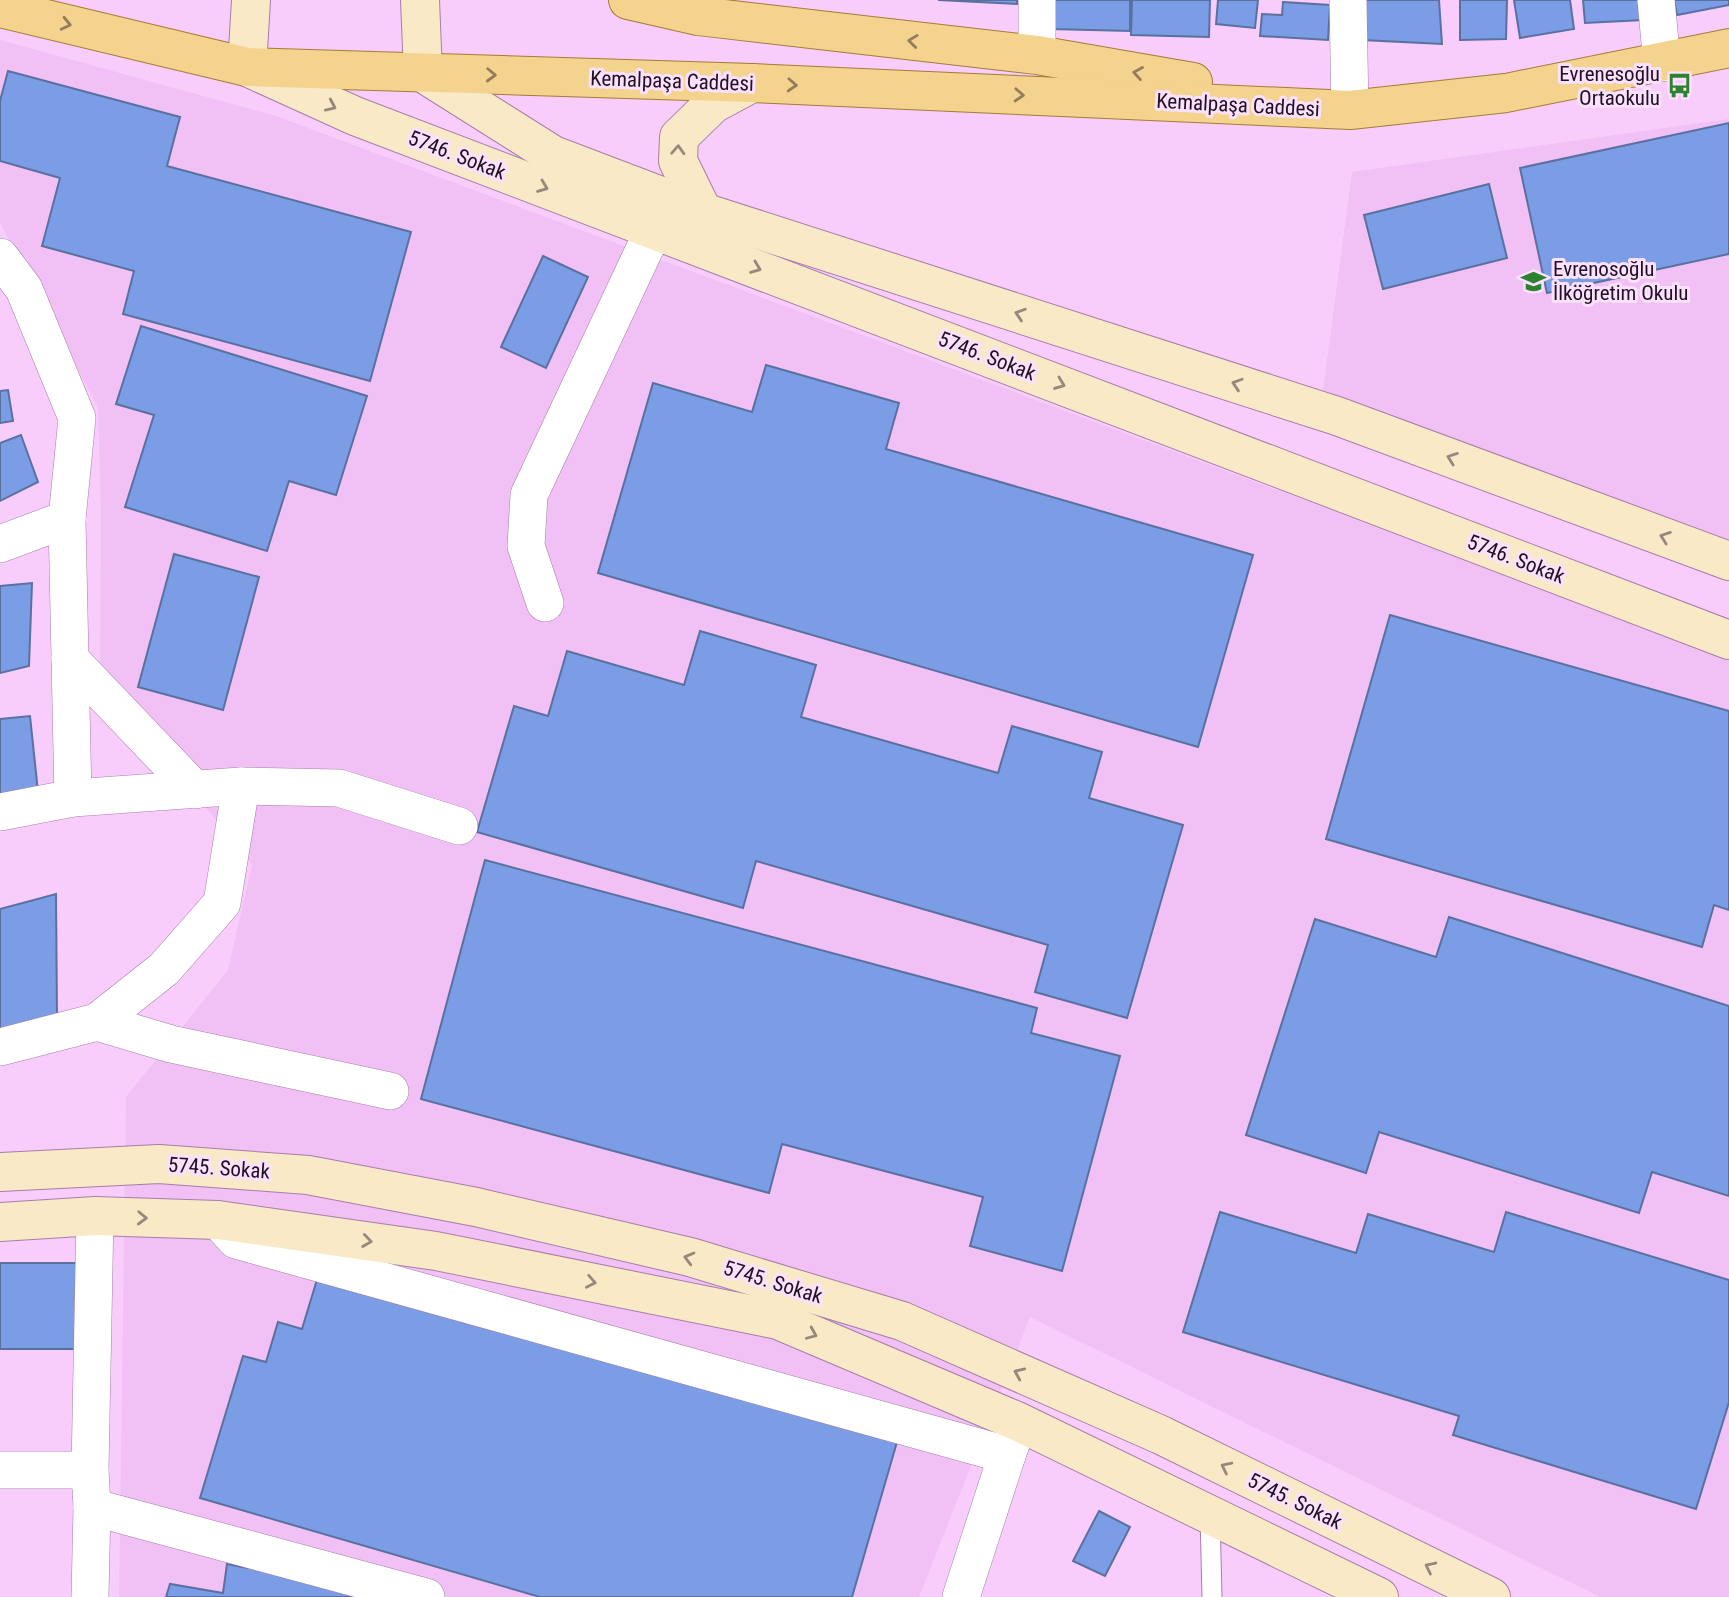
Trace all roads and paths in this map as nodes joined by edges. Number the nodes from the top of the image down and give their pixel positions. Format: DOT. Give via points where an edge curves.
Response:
graph roads {
  1 [pos="251,0"];
  2 [pos="421,0"];
  3 [pos="628,0"];
  4 [pos="1037,0"];
  5 [pos="1348,0"];
  6 [pos="1656,0"];
  7 [pos="0,8"];
  8 [pos="1729,48"];
  9 [pos="1037,55"];
  10 [pos="1662,63"];
  11 [pos="247,67"];
  12 [pos="423,74"];
  13 [pos="752,83"];
  14 [pos="1350,110"];
  15 [pos="703,212"];
  16 [pos="654,229"];
  17 [pos="0,257"];
  18 [pos="67,519"];
  19 [pos="0,544"];
  20 [pos="1729,561"];
  21 [pos="545,603"];
  22 [pos="1729,640"];
  23 [pos="70,659"];
  24 [pos="241,786"];
  25 [pos="195,790"];
  26 [pos="73,798"];
  27 [pos="0,812"];
  28 [pos="458,826"];
  29 [pos="97,1022"];
  30 [pos="0,1047"];
  31 [pos="390,1091"];
  32 [pos="0,1172"];
  33 [pos="95,1216"];
  34 [pos="218,1220"];
  35 [pos="0,1222"];
  36 [pos="1013,1439"];
  37 [pos="90,1470"];
  38 [pos="0,1471"];
  39 [pos="92,1507"];
  40 [pos="1210,1514"];
  41 [pos="90,1597"];
  42 [pos="426,1597"];
  43 [pos="961,1597"];
  44 [pos="1212,1597"];
  45 [pos="1379,1597"];
  46 [pos="1492,1597"];
  1 -- 11 [label="street"];
  2 -- 12 [label="street"];
  9 -- 3 [label="main road, Kemalpaşa Caddesi, one-way" via="698,16"];
  4 -- 9 [label="street"];
  5 -- 14 [label="street"];
  6 -- 10 [label="street"];
  7 -- 11 [label="main road, Kemalpaşa Caddesi, one-way"];
  8 -- 10 [label="main road, Kemalpaşa Caddesi"];
  14 -- 9 [label="main road, Kemalpaşa Caddesi, one-way"];
  10 -- 14 [label="main road, Kemalpaşa Caddesi" via="1506,93"];
  11 -- 12 [label="main road, Kemalpaşa Caddesi"];
  11 -- 16 [label="street, 5746. Sokak, one-way" via="355,116"];
  12 -- 13 [label="main road, Kemalpaşa Caddesi, one-way"];
  12 -- 15 [label="street, 5746. Sokak" via="553,155"];
  13 -- 14 [label="main road, Kemalpaşa Caddesi, one-way"];
  15 -- 13 [label="street, one-way" via="678,161 679,137 713,104"];
  20 -- 15 [label="street, 5746. Sokak, one-way" via="1337,416"];
  16 -- 21 [label="street" via="529,495 526,546"];
  16 -- 22 [label="street, 5746. Sokak, one-way"];
  17 -- 18 [label="street" via="24,289 77,418"];
  18 -- 19 [label="street"];
  18 -- 23 [label="street"];
  23 -- 25 [label="street"];
  23 -- 26 [label="street"];
  24 -- 25 [label="street"];
  24 -- 28 [label="street" via="339,789"];
  24 -- 29 [label="street" via="222,903 164,969"];
  25 -- 26 [label="street"];
  26 -- 27 [label="street"];
  29 -- 30 [label="street"];
  29 -- 31 [label="street" via="171,1044"];
  46 -- 32 [label="street, 5745. Sokak, one-way" via="1161,1435 902,1321 690,1257 475,1206 308,1175 159,1164"];
  33 -- 34 [label="street, 5745. Sokak, one-way"];
  33 -- 35 [label="street, 5745. Sokak"];
  33 -- 37 [label="street"];
  34 -- 36 [label="street" via="236,1240"];
  34 -- 36 [label="street, 5745. Sokak, one-way" via="436,1251 778,1320"];
  36 -- 40 [label="street, 5745. Sokak"];
  36 -- 43 [label="street"];
  37 -- 38 [label="street"];
  37 -- 39 [label="street"];
  39 -- 41 [label="street"];
  39 -- 42 [label="street"];
  40 -- 44 [label="lane"];
  40 -- 45 [label="street, 5745. Sokak"];
}
